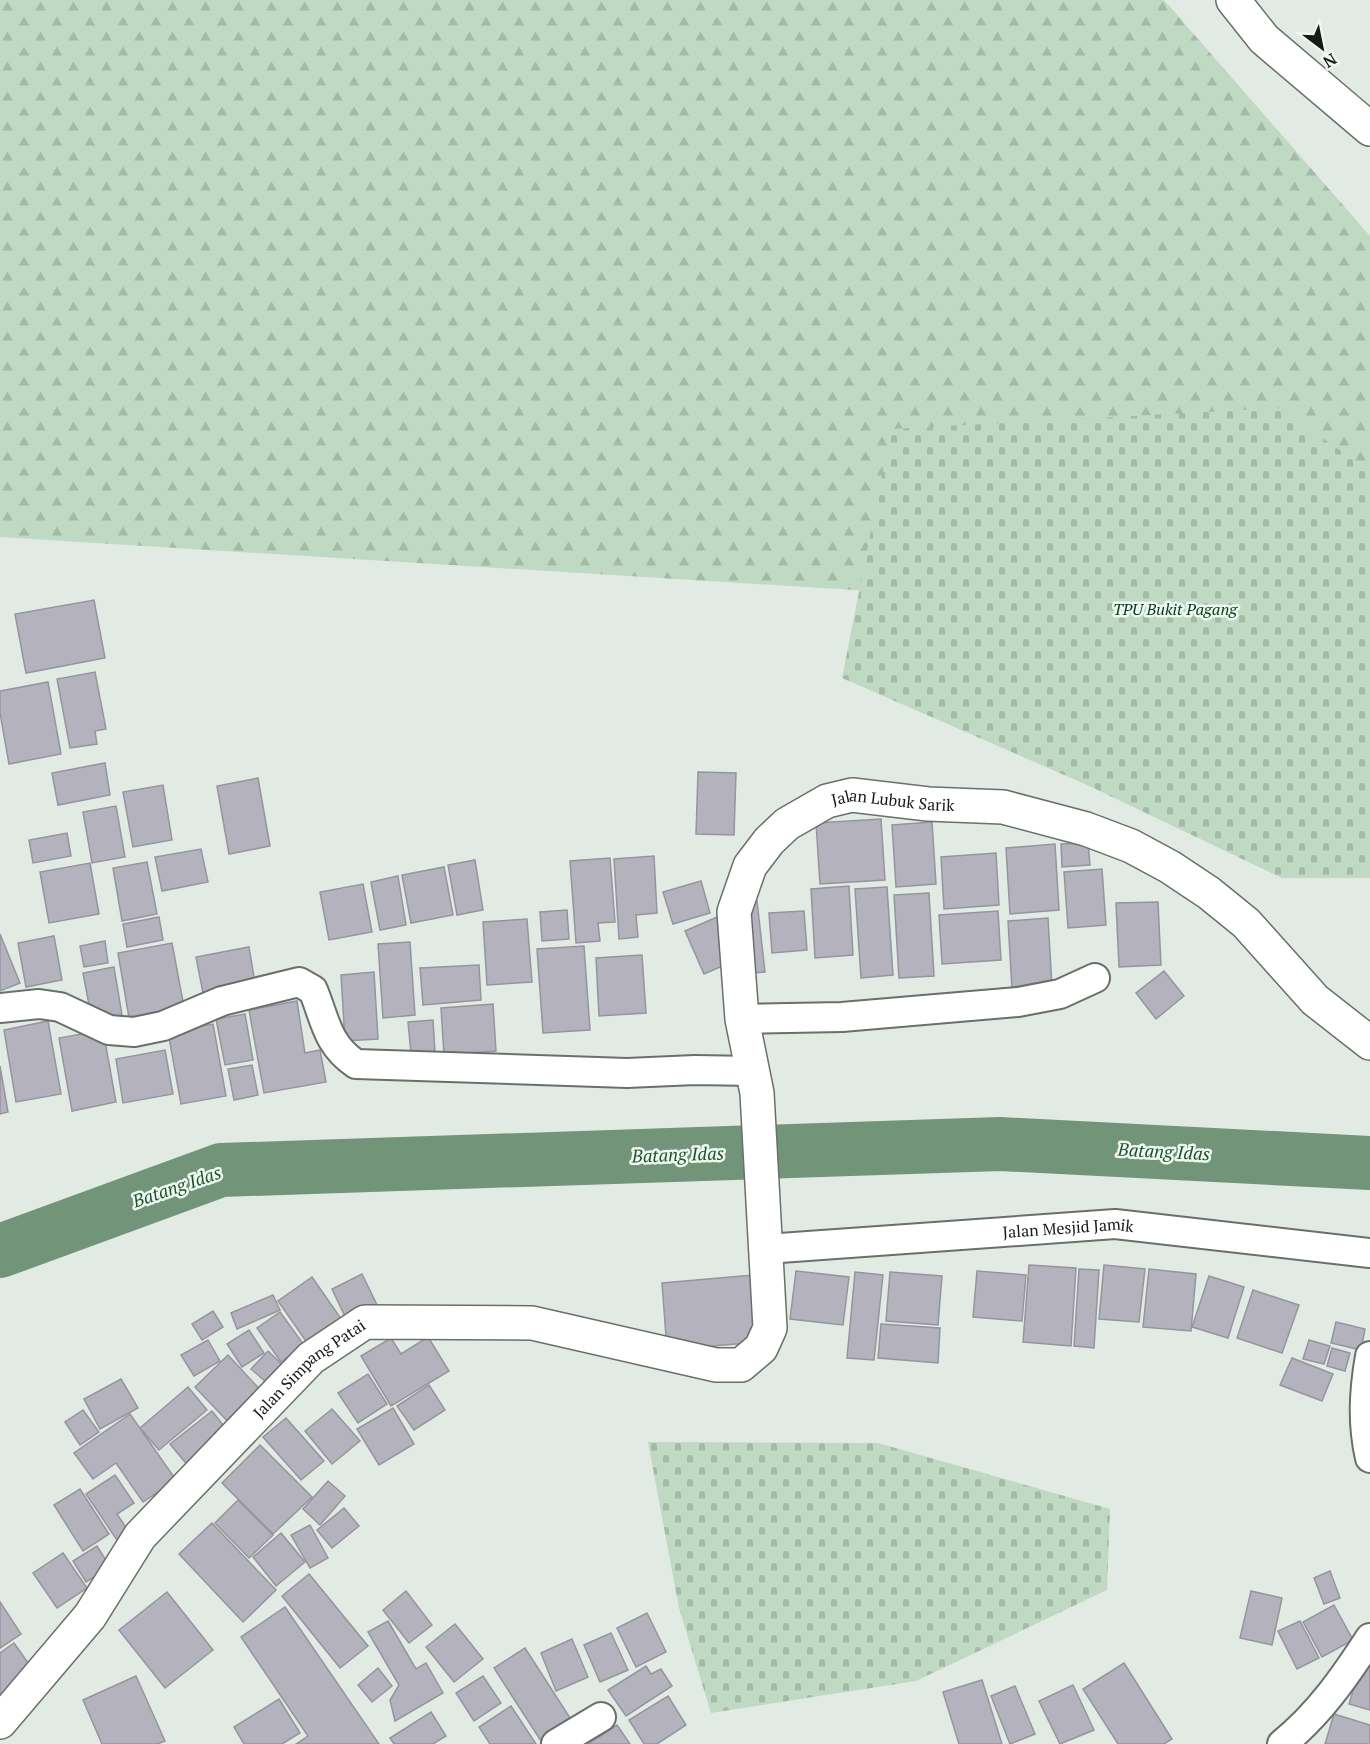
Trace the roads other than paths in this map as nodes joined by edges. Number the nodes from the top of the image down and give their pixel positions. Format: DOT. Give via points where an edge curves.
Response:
graph roads {
  1 [pos="1233,0"];
  2 [pos="1370,129"];
  3 [pos="1095,978"];
  4 [pos="0,1008"];
  5 [pos="742,1019"];
  6 [pos="1370,1043"];
  7 [pos="755,1082"];
  8 [pos="765,1242"];
  9 [pos="1370,1253"];
  10 [pos="1370,1356"];
  11 [pos="1370,1458"];
  12 [pos="1370,1638"];
  13 [pos="601,1717"];
  14 [pos="0,1722"];
  15 [pos="556,1744"];
  16 [pos="1282,1744"];
  1 -- 2 [label="street" via="1264,39"];
  3 -- 5 [label="street" via="1060,994 1018,1002 842,1017"];
  4 -- 7 [label="street" via="39,1004 60,1007 109,1030 134,1032 163,1026 222,1001 299,982 313,990 325,1029 337,1049 356,1064 627,1073 695,1070"];
  5 -- 6 [label="street, Jalan Lubuk Sarik" via="734,912 750,866 787,824 827,801 852,795 1003,807 1086,829 1131,846 1209,893 1246,923 1315,1000"];
  5 -- 7 [label="street, Jalan Lubuk Sarik"];
  7 -- 8 [label="street, Jalan Lubuk Sarik"];
  8 -- 9 [label="street, Jalan Mesjid Jamik" via="1115,1224"];
  8 -- 14 [label="street, Jalan Simpang Patai" via="770,1328 761,1348 741,1365 716,1365 532,1323 364,1322 311,1358 140,1536 90,1616"];
  10 -- 11 [label="street" via="1364,1388 1364,1433"];
  12 -- 16 [label="street" via="1307,1724"];
  13 -- 15 [label="street"];
}
